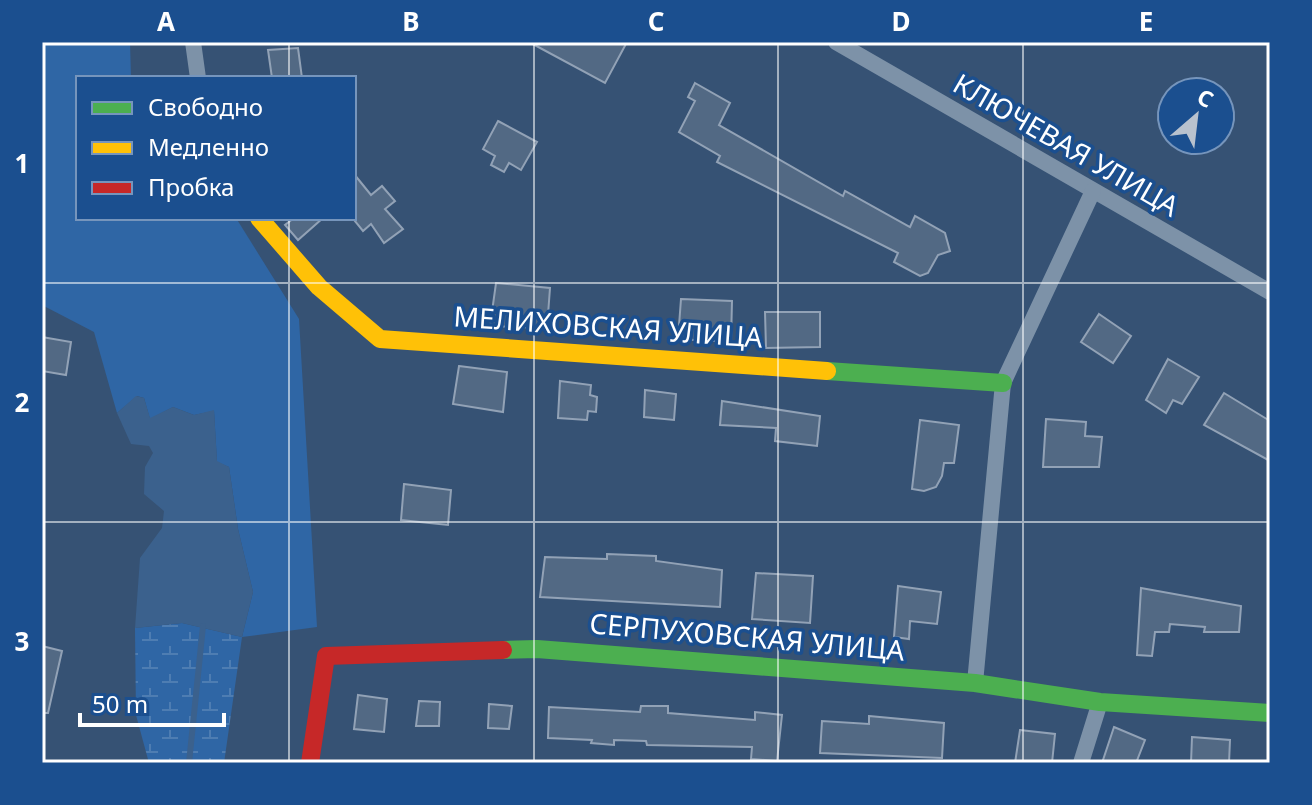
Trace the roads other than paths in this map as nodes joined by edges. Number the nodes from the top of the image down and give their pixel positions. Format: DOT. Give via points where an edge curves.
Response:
graph roads {
  1 [pos="193,42"];
  2 [pos="836,42"];
  3 [pos="198,76"];
  4 [pos="1093,191"];
  5 [pos="261,220"];
  6 [pos="1270,292"];
  7 [pos="1003,383"];
  8 [pos="975,683"];
  9 [pos="1100,702"];
  10 [pos="1270,713"];
  11 [pos="310,763"];
  12 [pos="1081,763"];
  1 -- 3 [label="street"];
  2 -- 4 [label="street, КЛЮЧЕВАЯ УЛИЦА"];
  4 -- 6 [label="street, КЛЮЧЕВАЯ УЛИЦА"];
  4 -- 7 [label="street"];
  5 -- 7 [label="street, МЕЛИХОВСКАЯ УЛИЦА" via="319,287 380,339"];
  7 -- 8 [label="street"];
  8 -- 9 [label="street, СЕРПУХОВСКАЯ УЛИЦА"];
  8 -- 11 [label="street, СЕРПУХОВСКАЯ УЛИЦА" via="537,649 326,656"];
  9 -- 10 [label="street, СЕРПУХОВСКАЯ УЛИЦА"];
  9 -- 12 [label="street"];
}
